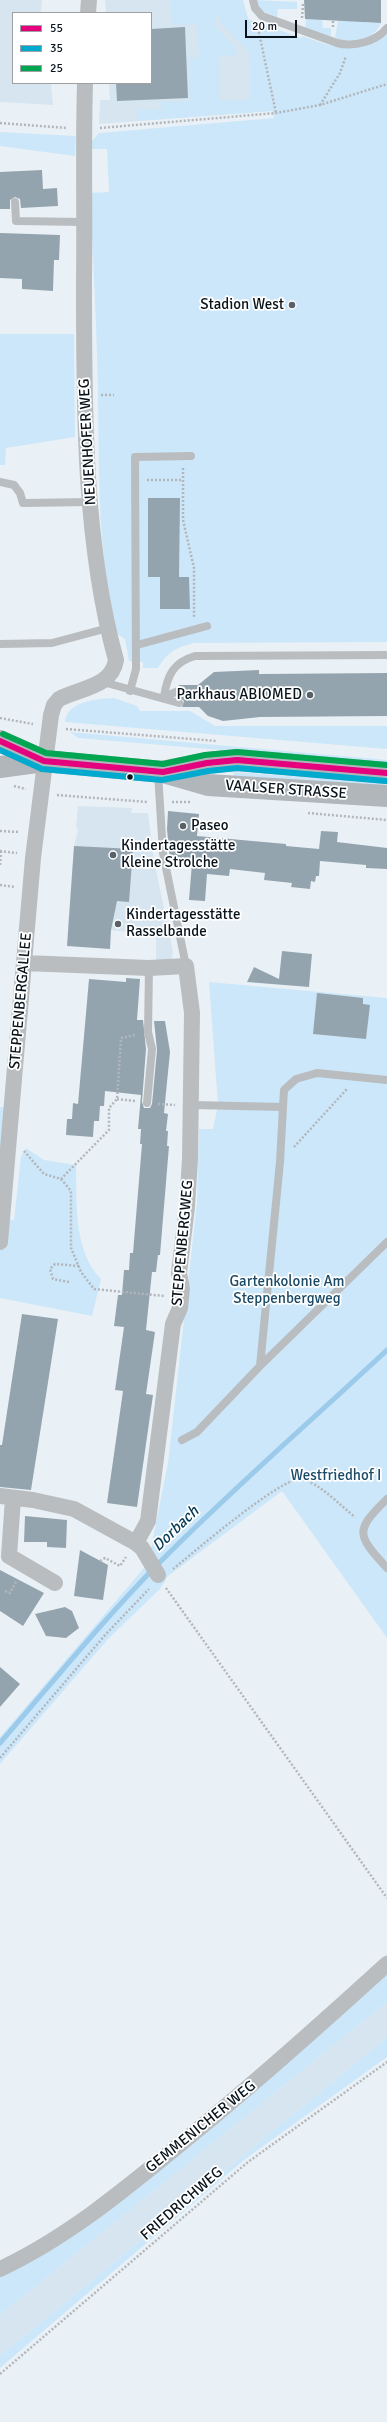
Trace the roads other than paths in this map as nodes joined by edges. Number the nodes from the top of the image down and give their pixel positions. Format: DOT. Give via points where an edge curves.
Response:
graph roads {
  1 [pos="89,0"];
  2 [pos="253,0"];
  3 [pos="88,12"];
  4 [pos="387,28"];
  5 [pos="85,84"];
  6 [pos="15,202"];
  7 [pos="84,222"];
  8 [pos="191,456"];
  9 [pos="0,482"];
  10 [pos="90,502"];
  11 [pos="207,626"];
  12 [pos="108,628"];
  13 [pos="0,644"];
  14 [pos="137,646"];
  15 [pos="387,655"];
  16 [pos="103,682"];
  17 [pos="130,691"];
  18 [pos="178,691"];
  19 [pos="164,697"];
  20 [pos="179,703"];
  21 [pos="0,741"];
  22 [pos="44,761"];
  23 [pos="0,767"];
  24 [pos="161,772"];
  25 [pos="387,773"];
  26 [pos="387,796"];
  27 [pos="25,963"];
  28 [pos="186,966"];
  29 [pos="149,968"];
  30 [pos="387,1080"];
  31 [pos="147,1103"];
  32 [pos="192,1105"];
  33 [pos="283,1107"];
  34 [pos="5,1108"];
  35 [pos="0,1242"];
  36 [pos="387,1242"];
  37 [pos="260,1366"];
  38 [pos="182,1440"];
  39 [pos="6,1497"];
  40 [pos="387,1499"];
  41 [pos="136,1543"];
  42 [pos="387,1568"];
  43 [pos="159,1577"];
  44 [pos="55,1583"];
  45 [pos="387,1964"];
  46 [pos="0,2269"];
  1 -- 3 [label="street"];
  2 -- 4 [label="lane" via="255,8 262,16 349,46 372,39"];
  5 -- 7 [label="street, NEUENHOFER WEG"];
  6 -- 7 [label="lane" via="16,222"];
  7 -- 10 [label="street, NEUENHOFER WEG" via="85,407"];
  8 -- 14 [label="lane" via="135,457"];
  9 -- 10 [label="lane" via="14,485 23,503"];
  10 -- 12 [label="street, NEUENHOFER WEG"];
  11 -- 14 [label="lane"];
  12 -- 13 [label="lane" via="52,642"];
  12 -- 16 [label="street, NEUENHOFER WEG" via="116,660 115,669"];
  14 -- 17 [label="lane" via="136,669"];
  15 -- 19 [label="lane" via="195,656 184,659 173,668 166,683"];
  16 -- 17 [label="lane"];
  16 -- 22 [label="street" via="71,693 54,705"];
  17 -- 19 [label="lane"];
  18 -- 19 [label="lane"];
  19 -- 20 [label="lane"];
  21 -- 22 [label="main road, VAALSER STRASSE"];
  22 -- 23 [label="main road, VAALSER STRASSE"];
  22 -- 24 [label="main road, VAALSER STRASSE"];
  22 -- 27 [label="street, STEPPENBERGALLEE"];
  24 -- 25 [label="main road, VAALSER STRASSE" via="237,760"];
  24 -- 26 [label="main road, VAALSER STRASSE" via="208,785"];
  24 -- 28 [label="lane" via="163,853"];
  27 -- 29 [label="street"];
  27 -- 34 [label="street, STEPPENBERGALLEE"];
  28 -- 29 [label="street"];
  28 -- 32 [label="street, STEPPENBERGWEG" via="192,1012"];
  29 -- 31 [label="lane" via="148,1032 152,1049"];
  30 -- 33 [label="lane" via="317,1074 296,1079 284,1090"];
  32 -- 33 [label="lane"];
  32 -- 41 [label="street, STEPPENBERGWEG" via="187,1207 179,1273 182,1289 180,1308 172,1324 148,1521"];
  33 -- 37 [label="lane"];
  34 -- 35 [label="street, STEPPENBERGALLEE"];
  36 -- 37 [label="lane"];
  37 -- 38 [label="lane" via="197,1432"];
  39 -- 41 [label="street" via="74,1509"];
  39 -- 44 [label="street" via="9,1556"];
  40 -- 42 [label="lane" via="364,1524 363,1537"];
  41 -- 43 [label="street"];
  45 -- 46 [label="street, GEMMENICHER WEG" via="247,2090 149,2170 73,2228 36,2252"];
}
